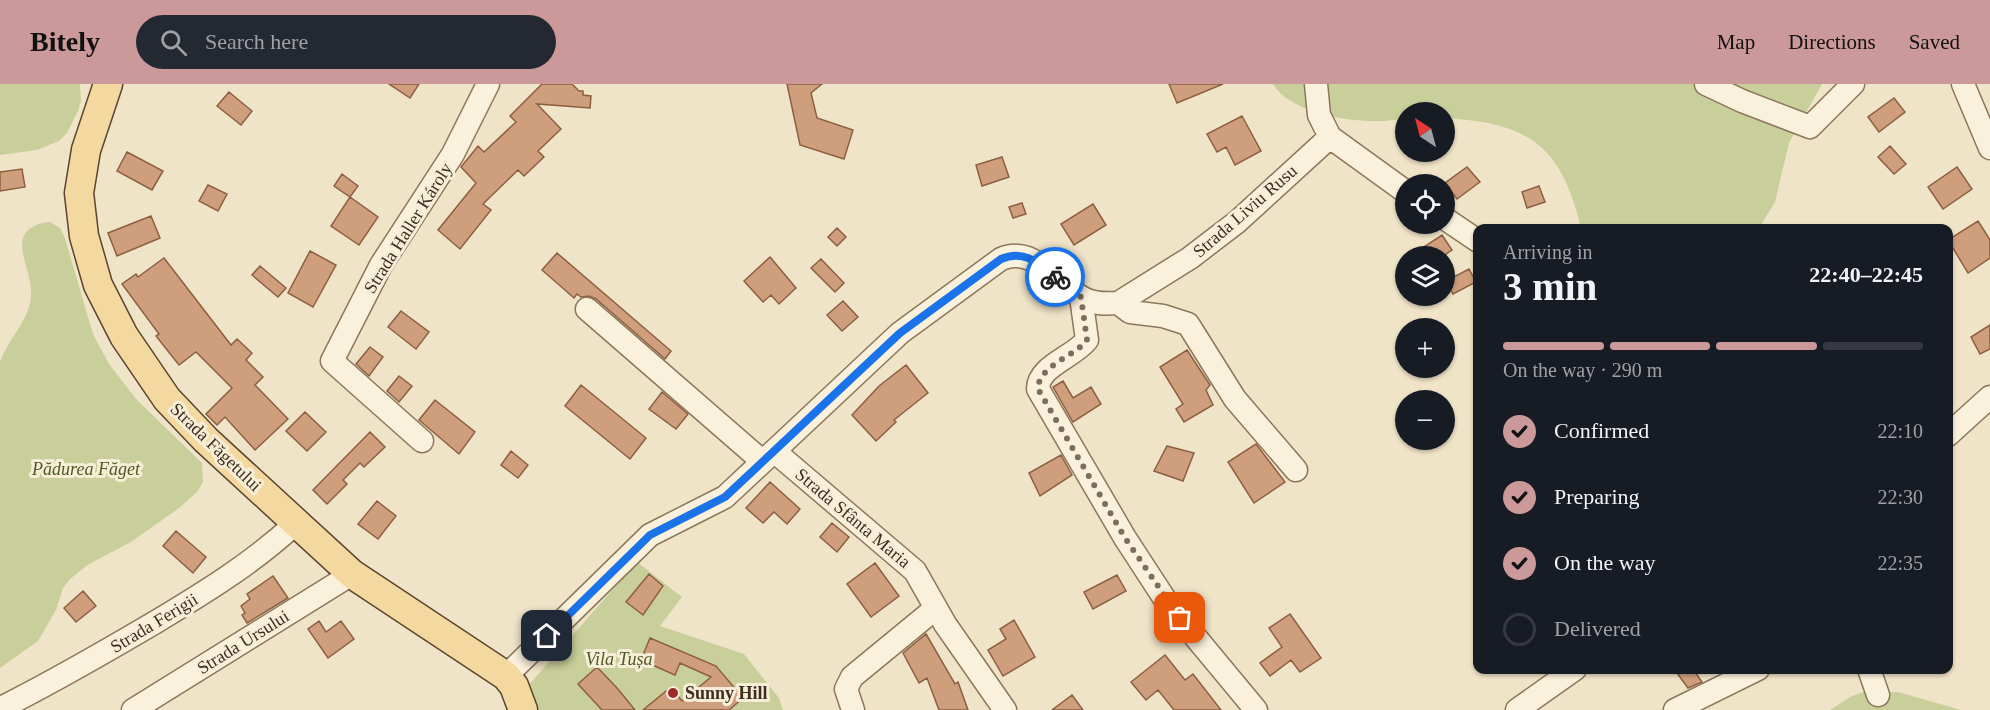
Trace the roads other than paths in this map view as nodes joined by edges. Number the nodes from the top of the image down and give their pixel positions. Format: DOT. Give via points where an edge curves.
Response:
graph roads {
  1 [pos="108,84"];
  2 [pos="488,84"];
  3 [pos="1316,84"];
  4 [pos="1706,84"];
  5 [pos="1853,84"];
  6 [pos="1963,84"];
  7 [pos="1330,137"];
  8 [pos="1990,148"];
  9 [pos="1395,184"];
  10 [pos="1455,225"];
  11 [pos="1473,238"];
  12 [pos="1081,297"];
  13 [pos="1118,303"];
  14 [pos="587,309"];
  15 [pos="1990,397"];
  16 [pos="1953,430"];
  17 [pos="422,441"];
  18 [pos="768,456"];
  19 [pos="1296,470"];
  20 [pos="296,523"];
  21 [pos="352,574"];
  22 [pos="936,608"];
  23 [pos="1568,674"];
  24 [pos="1748,674"];
  25 [pos="1871,674"];
  26 [pos="506,676"];
  27 [pos="1878,695"];
  28 [pos="1,708"];
  29 [pos="133,710"];
  30 [pos="523,710"];
  31 [pos="853,710"];
  32 [pos="1005,710"];
  33 [pos="1256,710"];
  34 [pos="1517,710"];
  35 [pos="1675,710"];
  1 -- 20 [label="main road, Strada Făgetului" via="86,150 80,194 84,236 98,285 124,336 167,399"];
  2 -- 17 [label="street, Strada Haller Károly" via="453,154 381,265 332,361"];
  3 -- 7 [label="street" via="1319,115"];
  4 -- 5 [label="street" via="1810,127"];
  6 -- 8 [label="street"];
  7 -- 9 [label="street"];
  7 -- 13 [label="street, Strada Liviu Rusu" via="1237,222 1190,258"];
  10 -- 11 [label="street"];
  12 -- 13 [label="street" via="1104,304"];
  12 -- 18 [label="street" via="1030,257 1012,254 1001,259 900,333"];
  12 -- 33 [label="street" via="1087,340 1082,348 1043,374 1038,389 1168,604"];
  13 -- 19 [label="street" via="1130,312 1188,324 1235,399"];
  14 -- 18 [label="street, Strada Sfânta Maria"];
  15 -- 16 [label="street"];
  18 -- 22 [label="street, Strada Sfânta Maria" via="915,571"];
  18 -- 26 [label="street" via="725,497 650,535"];
  20 -- 21 [label="main road, Strada Făgetului"];
  20 -- 28 [label="street, Strada Ferigii" via="261,556 207,591 66,676"];
  21 -- 26 [label="main road, Strada Făgetului"];
  21 -- 29 [label="street, Strada Ursului"];
  22 -- 31 [label="street" via="852,677 846,689"];
  22 -- 32 [label="street, Strada Sfânta Maria"];
  23 -- 34 [label="street"];
  24 -- 35 [label="street"];
  25 -- 27 [label="street"];
  26 -- 30 [label="main road, Strada Făgetului"];
}
